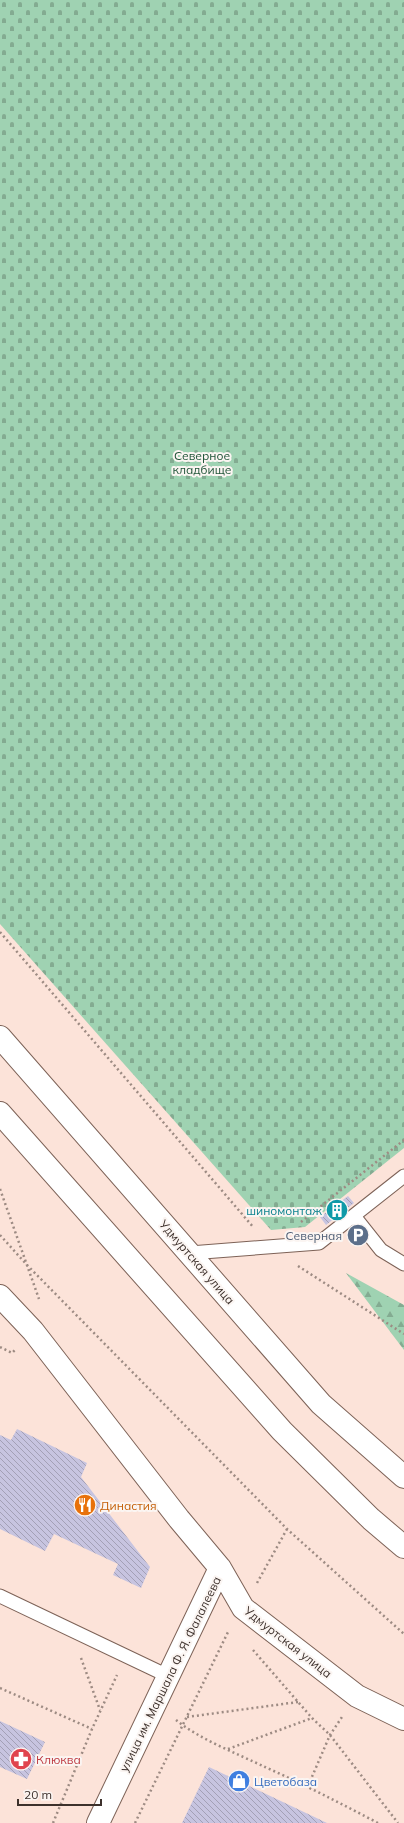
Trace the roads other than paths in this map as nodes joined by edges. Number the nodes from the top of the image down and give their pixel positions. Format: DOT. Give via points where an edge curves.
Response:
graph roads {
  1 [pos="0,1037"];
  2 [pos="0,1113"];
  3 [pos="404,1176"];
  4 [pos="354,1216"];
  5 [pos="190,1253"];
  6 [pos="404,1264"];
  7 [pos="0,1296"];
  8 [pos="0,1310"];
  9 [pos="28,1326"];
  10 [pos="404,1477"];
  11 [pos="404,1548"];
  12 [pos="220,1568"];
  13 [pos="0,1596"];
  14 [pos="168,1676"];
  15 [pos="404,1719"];
  16 [pos="98,1823"];
  1 -- 5 [label="main road, Удмуртская улица"];
  2 -- 11 [label="main road" via="282,1431"];
  3 -- 4 [label="lane"];
  4 -- 5 [label="lane" via="320,1243"];
  4 -- 6 [label="lane" via="381,1250"];
  5 -- 10 [label="main road, Удмуртская улица" via="321,1404"];
  7 -- 9 [label="main road, Удмуртская улица"];
  8 -- 9 [label="lane"];
  9 -- 12 [label="main road, Удмуртская улица"];
  12 -- 14 [label="main road, улица им. Маршала Ф. Я. Фалалеева"];
  12 -- 15 [label="main road, Удмуртская улица" via="243,1608 357,1696"];
  13 -- 14 [label="lane"];
  14 -- 16 [label="main road, улица им. Маршала Ф. Я. Фалалеева"];
}
